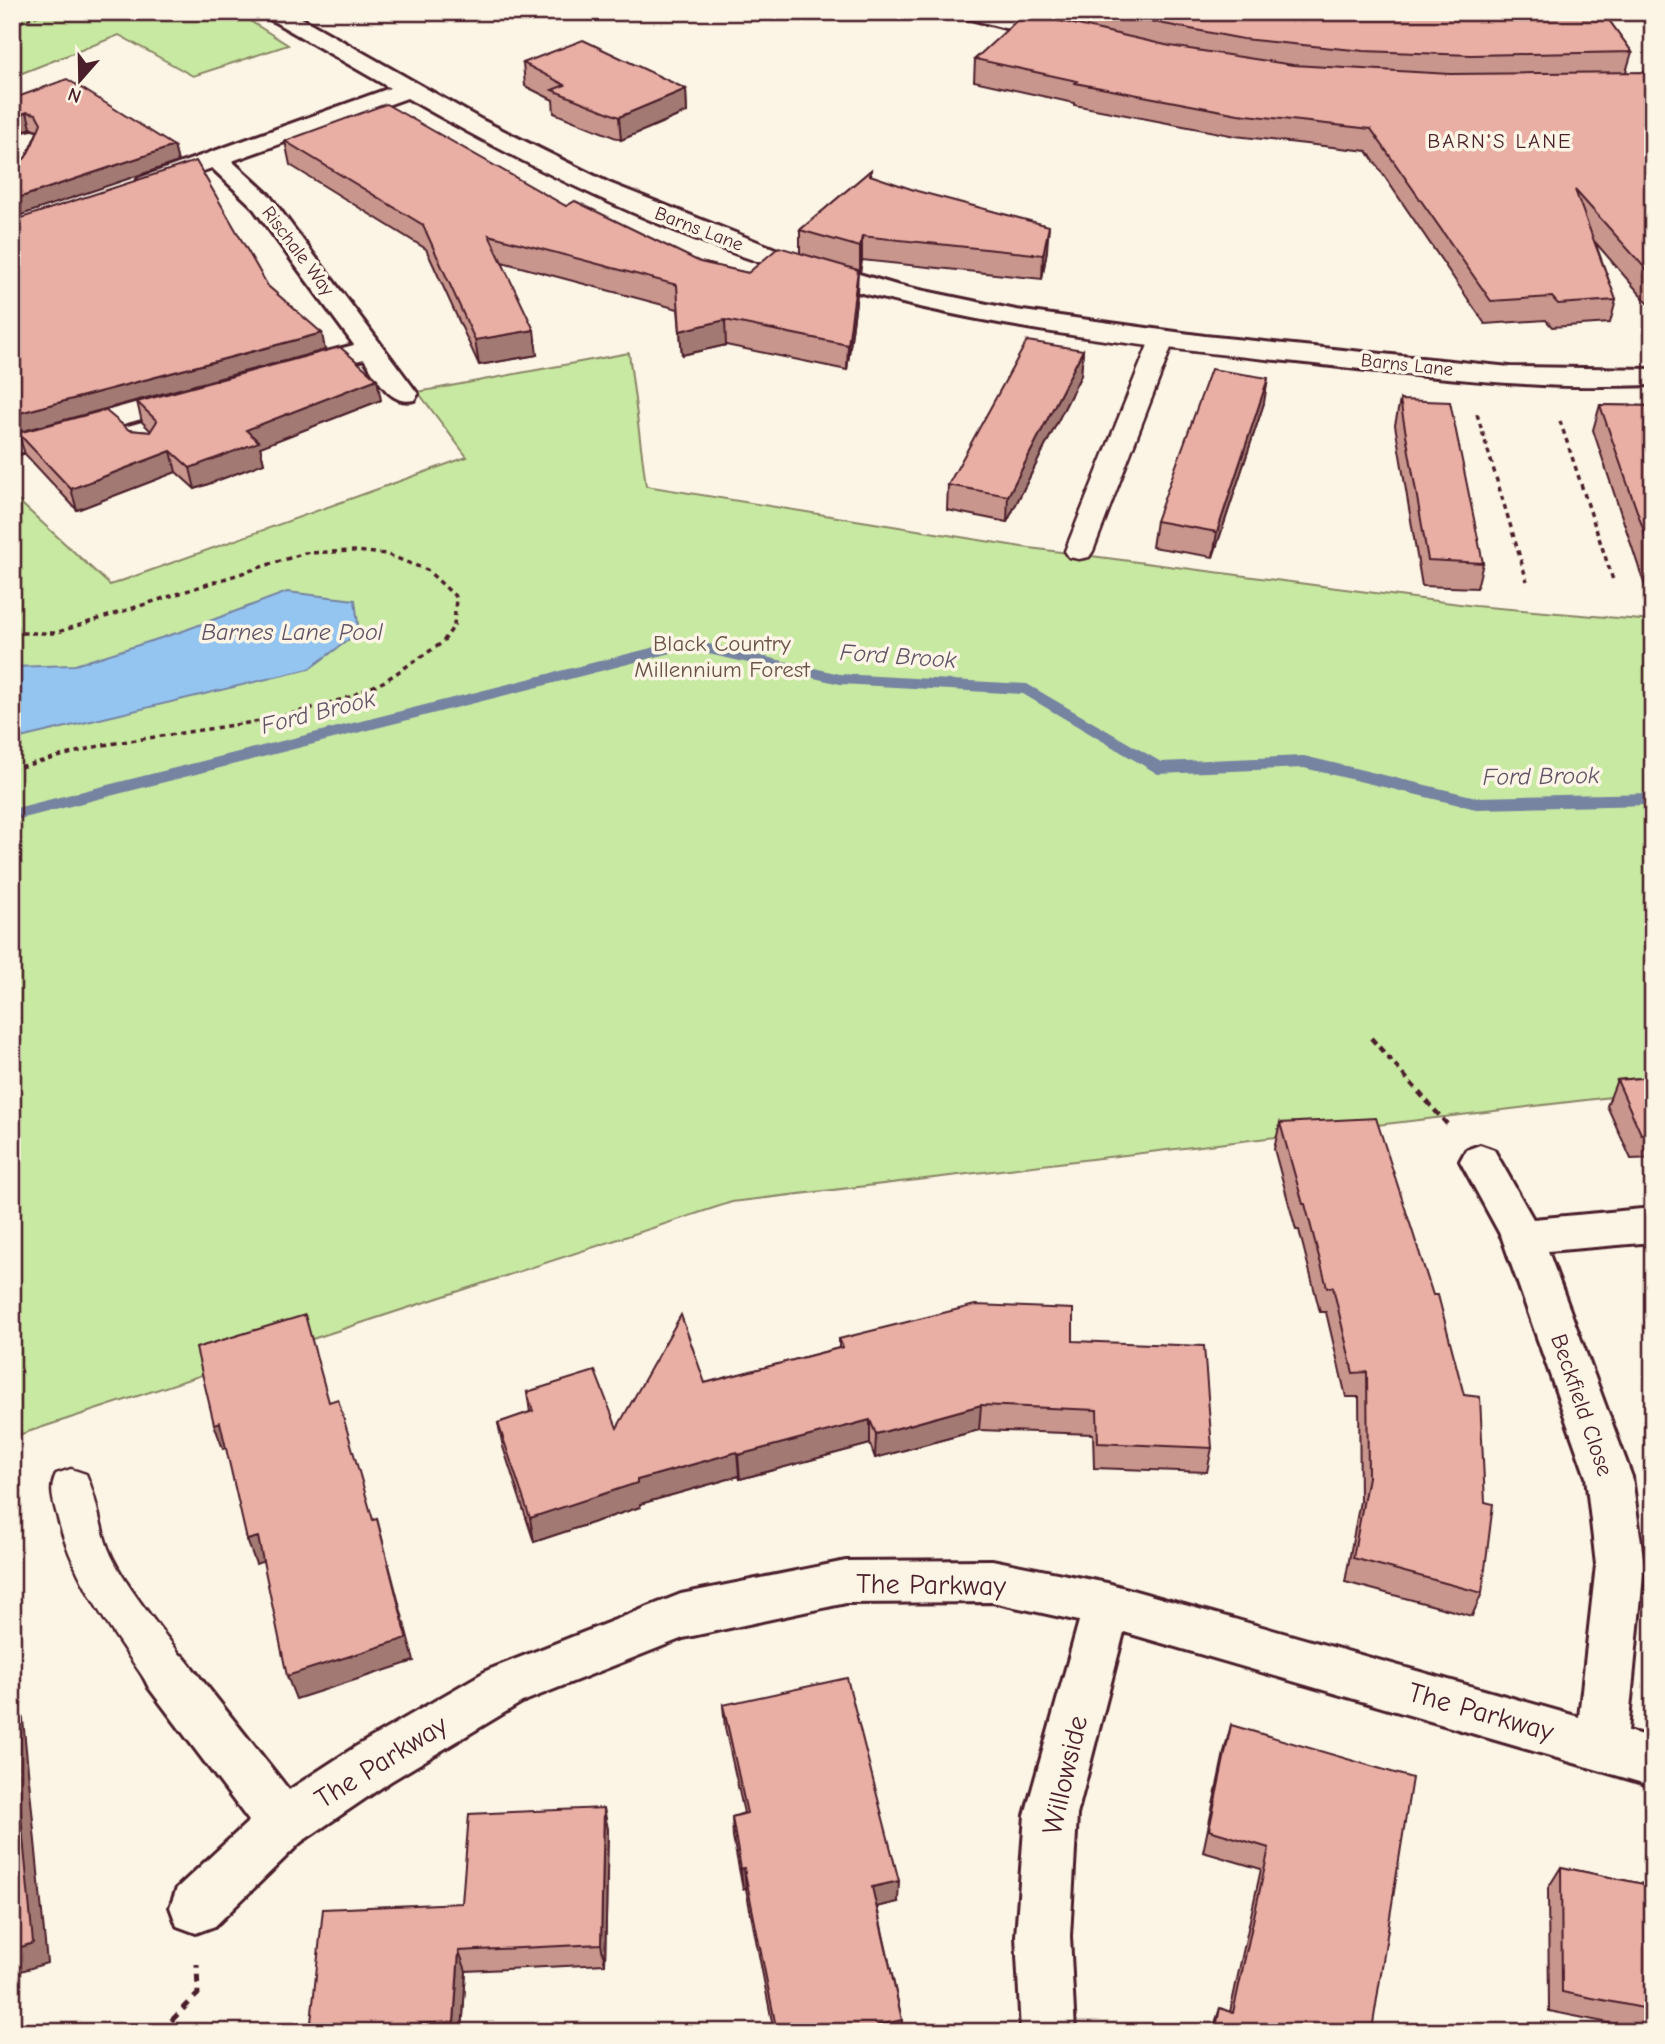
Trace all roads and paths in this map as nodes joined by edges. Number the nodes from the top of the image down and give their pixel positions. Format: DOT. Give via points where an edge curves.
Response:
graph roads {
  1 [pos="47,12"];
  2 [pos="274,12"];
  3 [pos="971,12"];
  4 [pos="12,26"];
  5 [pos="1083,40"];
  6 [pos="409,89"];
  7 [pos="32,138"];
  8 [pos="217,160"];
  9 [pos="12,178"];
  10 [pos="127,190"];
  11 [pos="1163,340"];
  12 [pos="370,349"];
  13 [pos="1464,371"];
  14 [pos="276,374"];
  15 [pos="1545,377"];
  16 [pos="1653,377"];
  17 [pos="209,391"];
  18 [pos="404,394"];
  19 [pos="12,446"];
  20 [pos="1079,551"];
  21 [pos="1527,580"];
  22 [pos="1614,583"];
  23 [pos="12,633"];
  24 [pos="12,769"];
  25 [pos="1371,1038"];
  26 [pos="1480,1161"];
  27 [pos="1653,1225"];
  28 [pos="1522,1237"];
  29 [pos="71,1488"];
  30 [pos="1107,1605"];
  31 [pos="166,1672"];
  32 [pos="1601,1746"];
  33 [pos="1653,1762"];
  34 [pos="284,1824"];
  35 [pos="196,1906"];
  36 [pos="160,2032"];
  37 [pos="1048,2032"];
  1 -- 4 [label="path"];
  2 -- 6 [label="street, Barns Lane"];
  3 -- 5 [label="street"];
  6 -- 8 [label="street"];
  6 -- 11 [label="street, Barns Lane" via="569,174 771,257 941,304"];
  7 -- 9 [label="lane"];
  8 -- 10 [label="street"];
  8 -- 12 [label="street, Rischale Way" via="260,200"];
  11 -- 13 [label="street, Barns Lane"];
  11 -- 20 [label="lane"];
  12 -- 14 [label="street"];
  12 -- 18 [label="street, Rischale Way"];
  13 -- 15 [label="street, Barns Lane"];
  13 -- 21 [label="path"];
  15 -- 16 [label="street, Barns Lane"];
  15 -- 22 [label="path"];
  17 -- 19 [label="street" via="125,425"];
  23 -- 24 [label="path" via="55,633 305,553 386,554 427,570 456,597 454,627 442,645 356,696 321,709 112,743"];
  25 -- 26 [label="path"];
  26 -- 28 [label="street, Beckfield Close"];
  27 -- 28 [label="street"];
  28 -- 32 [label="street, Beckfield Close" via="1609,1477 1620,1565"];
  29 -- 31 [label="lane" via="87,1549 102,1580"];
  30 -- 32 [label="street, The Parkway"];
  30 -- 34 [label="street, The Parkway" via="992,1581 846,1582 681,1616 505,1686 373,1764"];
  30 -- 37 [label="street, Willowside" via="1051,1815 1043,1936"];
  31 -- 34 [label="street"];
  32 -- 33 [label="street, The Parkway"];
  34 -- 35 [label="street, The Parkway"];
  35 -- 36 [label="path" via="198,1994"];
}
